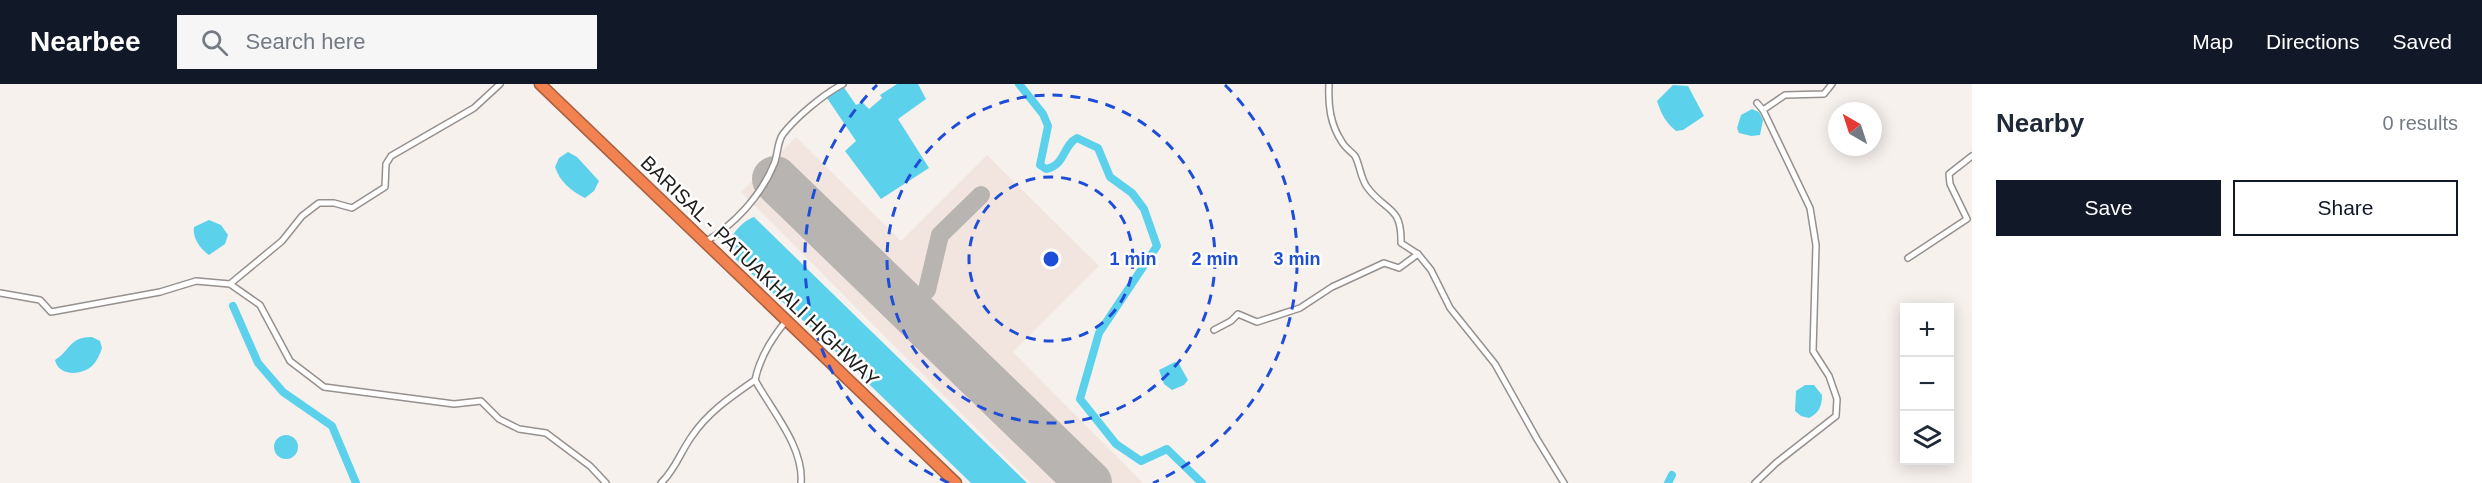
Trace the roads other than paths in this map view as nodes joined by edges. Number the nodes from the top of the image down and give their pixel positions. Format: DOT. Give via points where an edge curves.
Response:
graph roads {
  1 [pos="500,84"];
  2 [pos="843,84"];
  3 [pos="1329,84"];
  4 [pos="1832,84"];
  5 [pos="544,88"];
  6 [pos="1757,103"];
  7 [pos="1763,110"];
  8 [pos="1972,156"];
  9 [pos="705,242"];
  10 [pos="1418,254"];
  11 [pos="1908,258"];
  12 [pos="230,284"];
  13 [pos="0,293"];
  14 [pos="786,321"];
  15 [pos="1214,330"];
  16 [pos="755,380"];
  17 [pos="606,483"];
  18 [pos="661,483"];
  19 [pos="801,483"];
  20 [pos="956,483"];
  21 [pos="1564,483"];
  22 [pos="1755,483"];
  1 -- 12 [label="street" via="474,108 391,156 386,164 385,187 352,208 319,203 302,216 282,241"];
  2 -- 9 [label="street" via="782,135 774,165 748,206 725,231"];
  3 -- 10 [label="street" via="1328,108 1342,143 1356,158 1366,185 1394,211 1402,227 1401,243"];
  4 -- 7 [label="street" via="1824,94 1785,95"];
  5 -- 9 [label="highway, BARISAL - PATUAKHALI HIGHWAY"];
  6 -- 7 [label="street"];
  7 -- 22 [label="street" via="1810,208 1816,245 1813,351 1829,376 1837,399 1836,416"];
  8 -- 11 [label="street" via="1949,174 1967,219"];
  9 -- 14 [label="highway, BARISAL - PATUAKHALI HIGHWAY"];
  10 -- 15 [label="street" via="1400,268 1384,263 1332,287 1299,308 1257,322 1238,314"];
  10 -- 21 [label="street" via="1431,270 1450,308 1495,364"];
  12 -- 13 [label="street" via="196,281 160,292 51,312 40,300"];
  12 -- 17 [label="street" via="260,305 290,361 324,387 454,404 481,401 499,419 519,429 546,433"];
  14 -- 16 [label="street" via="766,349"];
  14 -- 20 [label="highway, BARISAL - PATUAKHALI HIGHWAY"];
  16 -- 18 [label="street" via="716,409 692,435"];
  16 -- 19 [label="street" via="794,447 802,472"];
}
